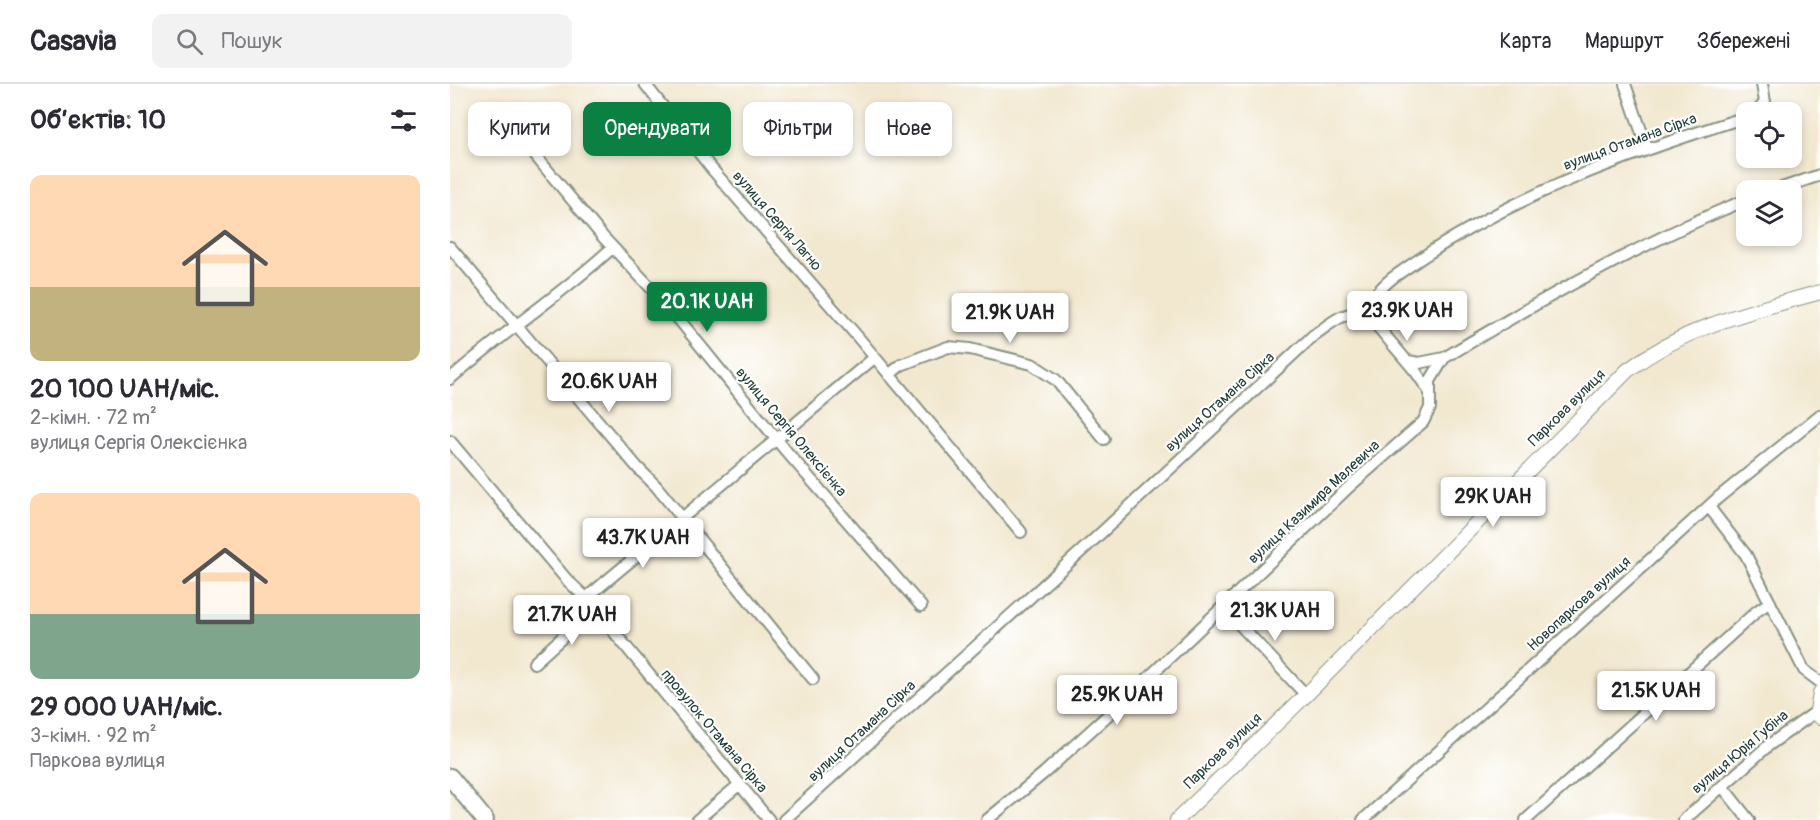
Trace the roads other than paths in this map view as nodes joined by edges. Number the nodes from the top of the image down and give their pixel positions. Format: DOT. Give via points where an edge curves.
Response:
graph roads {
  1 [pos="645,84"];
  2 [pos="1625,84"];
  3 [pos="1762,84"];
  4 [pos="1763,102"];
  5 [pos="1736,120"];
  6 [pos="1647,148"];
  7 [pos="536,156"];
  8 [pos="1820,175"];
  9 [pos="1802,181"];
  10 [pos="1736,204"];
  11 [pos="450,247"];
  12 [pos="612,248"];
  13 [pos="1820,292"];
  14 [pos="1362,308"];
  15 [pos="517,325"];
  16 [pos="874,358"];
  17 [pos="1444,358"];
  18 [pos="1408,362"];
  19 [pos="889,375"];
  20 [pos="450,379"];
  21 [pos="1429,392"];
  22 [pos="1820,415"];
  23 [pos="1104,439"];
  24 [pos="777,440"];
  25 [pos="450,441"];
  26 [pos="1709,507"];
  27 [pos="681,519"];
  28 [pos="1021,532"];
  29 [pos="586,598"];
  30 [pos="1770,602"];
  31 [pos="921,606"];
  32 [pos="1224,608"];
  33 [pos="594,609"];
  34 [pos="534,663"];
  35 [pos="813,679"];
  36 [pos="1820,682"];
  37 [pos="1820,693"];
  38 [pos="1306,695"];
  39 [pos="1818,714"];
  40 [pos="450,777"];
  41 [pos="740,784"];
  42 [pos="1722,786"];
  43 [pos="1183,818"];
  44 [pos="485,820"];
  45 [pos="697,820"];
  46 [pos="769,820"];
  47 [pos="784,820"];
  48 [pos="987,820"];
  49 [pos="1363,820"];
  50 [pos="1526,820"];
  51 [pos="1684,820"];
  52 [pos="1749,820"];
  1 -- 16 [label="street, вулиця Сергія Лагно"];
  2 -- 6 [label="street"];
  3 -- 4 [label="street" via="1766,96"];
  5 -- 6 [label="street, вулиця Отамана Сірка"];
  6 -- 14 [label="street, вулиця Отамана Сірка" via="1557,184 1470,227 1386,282"];
  7 -- 12 [label="street, вулиця Сергія Олексієнка"];
  8 -- 9 [label="street"];
  10 -- 17 [label="street" via="1622,259"];
  11 -- 15 [label="street"];
  12 -- 15 [label="street"];
  12 -- 24 [label="street, вулиця Сергія Олексієнка" via="668,306"];
  13 -- 38 [label="street, Паркова вулиця" via="1702,326 1628,370"];
  14 -- 18 [label="street"];
  14 -- 47 [label="street, вулиця Отамана Сірка" via="1314,335"];
  15 -- 20 [label="street"];
  15 -- 27 [label="street"];
  16 -- 19 [label="street, вулиця Сергія Лагно"];
  16 -- 24 [label="street"];
  17 -- 18 [label="street"];
  17 -- 21 [label="street, вулиця Казимира Малевича" via="1430,381"];
  18 -- 21 [label="street"];
  19 -- 23 [label="street" via="902,365 948,347 1032,364 1056,380"];
  19 -- 28 [label="street, вулиця Сергія Лагно"];
  21 -- 32 [label="street, вулиця Казимира Малевича" via="1430,408 1423,422 1350,486"];
  22 -- 26 [label="street, Новопаркова вулиця"];
  24 -- 27 [label="street"];
  24 -- 31 [label="street, вулиця Сергія Олексієнка"];
  25 -- 29 [label="street, провулок Отамана Сірка"];
  26 -- 30 [label="street" via="1746,555"];
  26 -- 49 [label="street, Новопаркова вулиця"];
  27 -- 29 [label="street"];
  27 -- 35 [label="street"];
  29 -- 33 [label="street, провулок Отамана Сірка"];
  30 -- 36 [label="street" via="1804,670"];
  30 -- 50 [label="street"];
  32 -- 38 [label="street"];
  32 -- 48 [label="street, вулиця Казимира Малевича"];
  33 -- 34 [label="street"];
  33 -- 41 [label="street, провулок Отамана Сірка"];
  37 -- 39 [label="street"];
  38 -- 43 [label="street, Паркова вулиця"];
  39 -- 42 [label="street, вулиця Юрія Губіна" via="1769,745"];
  40 -- 44 [label="main road"];
  41 -- 45 [label="street"];
  41 -- 46 [label="street, провулок Отамана Сірка"];
  42 -- 51 [label="street, вулиця Юрія Губіна"];
  42 -- 52 [label="street"];
}
